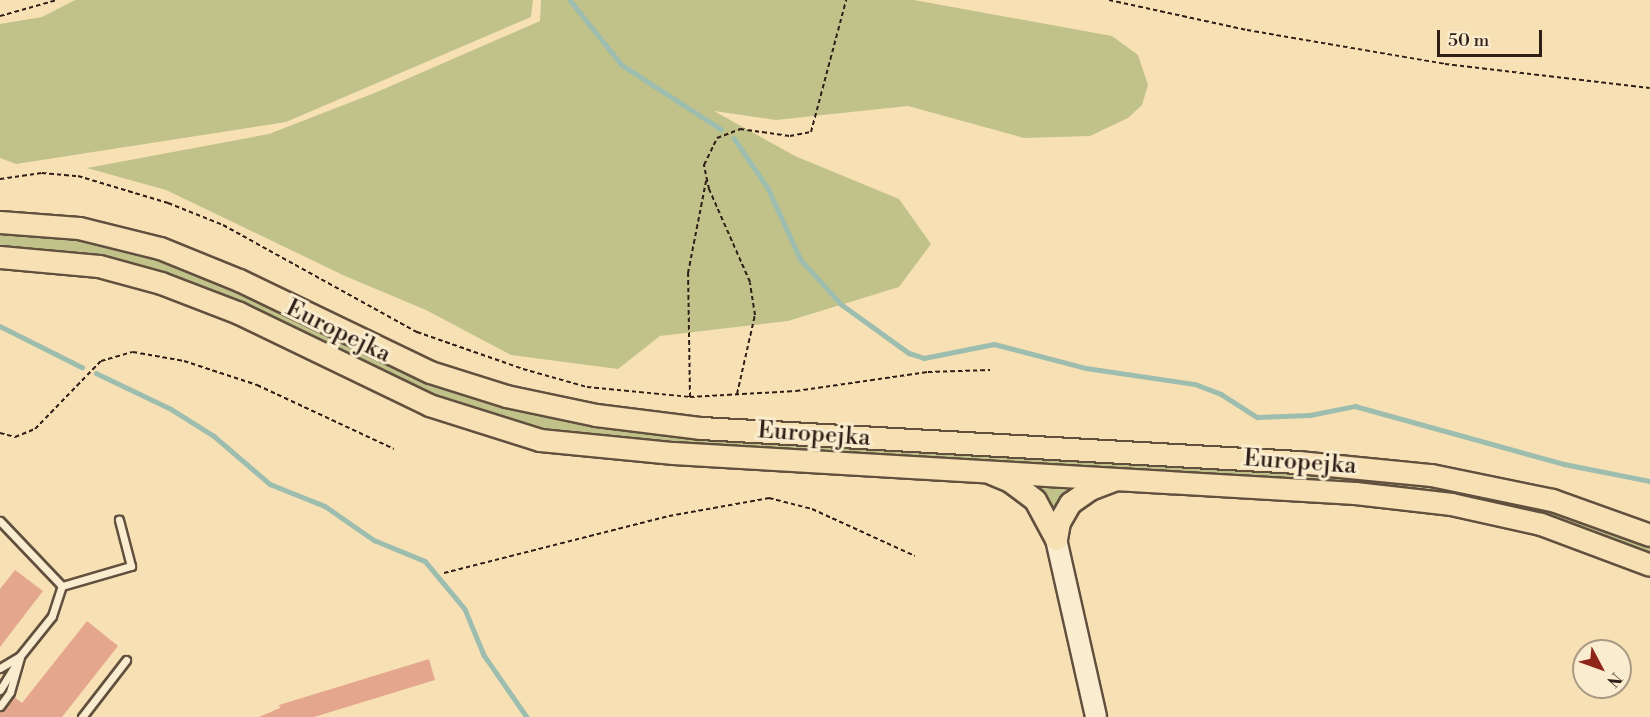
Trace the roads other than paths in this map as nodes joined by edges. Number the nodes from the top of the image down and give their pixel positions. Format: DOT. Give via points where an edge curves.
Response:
graph roads {
  1 [pos="0,222"];
  2 [pos="0,257"];
  3 [pos="982,469"];
  4 [pos="1123,477"];
  5 [pos="119,520"];
  6 [pos="0,521"];
  7 [pos="1650,535"];
  8 [pos="1056,539"];
  9 [pos="1650,565"];
  10 [pos="62,586"];
  11 [pos="20,656"];
  12 [pos="126,660"];
  13 [pos="0,668"];
  14 [pos="0,690"];
  15 [pos="0,706"];
  16 [pos="82,717"];
  17 [pos="1096,717"];
  1 -- 7 [label="main road, Europejka" via="79,228 160,248 238,280 430,372 506,396 596,415 701,428 1298,462 1431,475 1552,500"];
  2 -- 3 [label="main road, Europejka" via="99,266 161,283 239,313 429,405 540,440 673,453"];
  3 -- 4 [label="main road, Europejka"];
  3 -- 8 [label="main road" via="1010,481 1035,500"];
  4 -- 8 [label="main road" via="1090,489 1070,503 1059,522"];
  4 -- 9 [label="main road, Europejka" via="1355,493 1451,504 1541,525"];
  5 -- 10 [label="lane" via="131,566"];
  6 -- 10 [label="lane"];
  8 -- 17 [label="street"];
  10 -- 11 [label="lane" via="52,616"];
  11 -- 13 [label="lane"];
  11 -- 14 [label="lane"];
  11 -- 15 [label="lane" via="10,692"];
  12 -- 16 [label="lane"];
}
